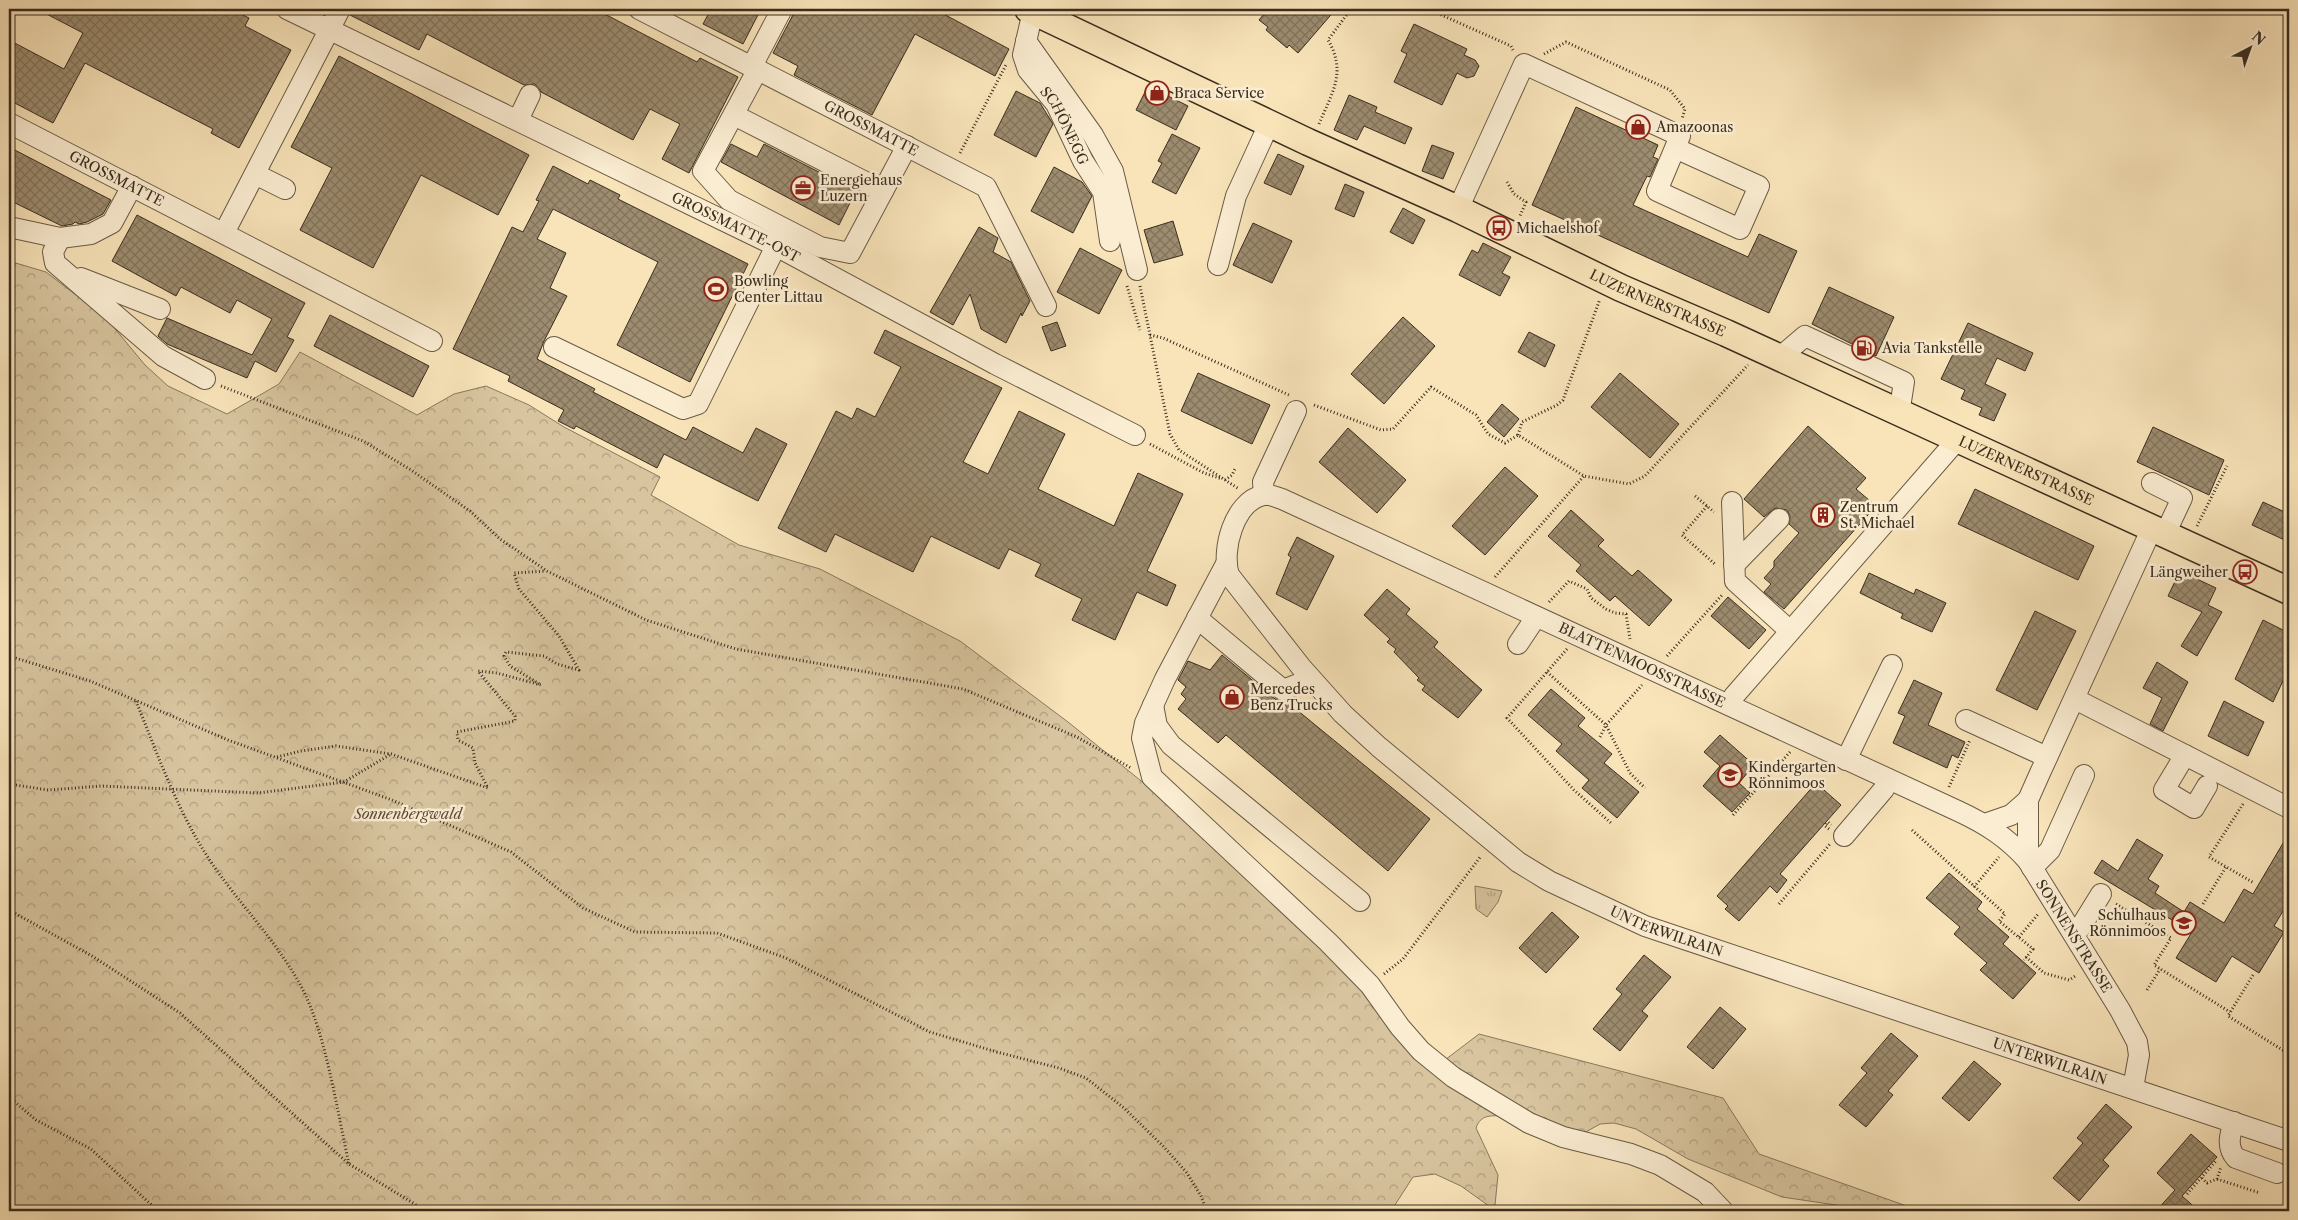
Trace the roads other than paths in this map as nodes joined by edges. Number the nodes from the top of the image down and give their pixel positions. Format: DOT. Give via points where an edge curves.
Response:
graph roads {
  1 [pos="288,9"];
  2 [pos="340,9"];
  3 [pos="639,9"];
  4 [pos="782,9"];
  5 [pos="1030,10"];
  6 [pos="329,31"];
  7 [pos="1024,48"];
  8 [pos="755,68"];
  9 [pos="530,95"];
  10 [pos="734,115"];
  11 [pos="518,120"];
  12 [pos="9,123"];
  13 [pos="1269,124"];
  14 [pos="907,146"];
  15 [pos="1675,148"];
  16 [pos="255,174"];
  17 [pos="132,186"];
  18 [pos="285,189"];
  19 [pos="883,191"];
  20 [pos="1458,209"];
  21 [pos="9,227"];
  22 [pos="224,233"];
  23 [pos="60,238"];
  24 [pos="1110,241"];
  25 [pos="776,246"];
  26 [pos="1218,265"];
  27 [pos="1137,270"];
  28 [pos="65,271"];
  29 [pos="1046,306"];
  30 [pos="160,309"];
  31 [pos="432,341"];
  32 [pos="554,347"];
  33 [pos="204,379"];
  34 [pos="1300,404"];
  35 [pos="1140,438"];
  36 [pos="1956,440"];
  37 [pos="2152,483"];
  38 [pos="1259,497"];
  39 [pos="1732,502"];
  40 [pos="1779,519"];
  41 [pos="2158,531"];
  42 [pos="1226,564"];
  43 [pos="1735,573"];
  44 [pos="2289,592"];
  45 [pos="1540,612"];
  46 [pos="1197,618"];
  47 [pos="1790,631"];
  48 [pos="1518,644"];
  49 [pos="1892,665"];
  50 [pos="1311,679"];
  51 [pos="2075,699"];
  52 [pos="1153,705"];
  53 [pos="1730,705"];
  54 [pos="1972,723"];
  55 [pos="2186,755"];
  56 [pos="2047,758"];
  57 [pos="1846,760"];
  58 [pos="2084,775"];
  59 [pos="1888,779"];
  60 [pos="2207,786"];
  61 [pos="2028,800"];
  62 [pos="2289,808"];
  63 [pos="1985,824"];
  64 [pos="1840,836"];
  65 [pos="2030,864"];
  66 [pos="2101,894"];
  67 [pos="1360,901"];
  68 [pos="2073,933"];
  69 [pos="2133,1088"];
  70 [pos="2234,1122"];
  71 [pos="2289,1141"];
  72 [pos="2277,1172"];
  73 [pos="1723,1211"];
  1 -- 6 [label="street"];
  2 -- 6 [label="street"];
  3 -- 8 [label="street, GROSSMATTE"];
  4 -- 8 [label="street"];
  5 -- 7 [label="street"];
  5 -- 13 [label="main road, LUZERNERSTRASSE"];
  6 -- 11 [label="street, GROSSMATTE-OST"];
  6 -- 16 [label="street"];
  7 -- 24 [label="street, SCHÖNEGG" via="1028,70 1056,104 1083,161 1103,192"];
  7 -- 27 [label="street" via="1093,135 1113,171"];
  8 -- 10 [label="street"];
  8 -- 14 [label="street, GROSSMATTE"];
  9 -- 11 [label="street"];
  10 -- 19 [label="street"];
  10 -- 19 [label="street" via="703,172 729,200 820,247 850,253"];
  11 -- 25 [label="street, GROSSMATTE-OST"];
  12 -- 17 [label="street, GROSSMATTE"];
  13 -- 20 [label="main road, LUZERNERSTRASSE"];
  13 -- 26 [label="street" via="1236,196"];
  14 -- 19 [label="street"];
  14 -- 29 [label="street, GROSSMATTE" via="986,187"];
  15 -- 15 [label="street" via="1657,191 1740,229 1759,186"];
  15 -- 20 [label="street" via="1680,136 1524,64"];
  16 -- 18 [label="street"];
  16 -- 22 [label="street"];
  17 -- 22 [label="street, GROSSMATTE"];
  17 -- 23 [label="street" via="112,223 91,234"];
  20 -- 36 [label="main road, LUZERNERSTRASSE" via="1613,284"];
  21 -- 23 [label="street"];
  22 -- 31 [label="street, GROSSMATTE"];
  23 -- 28 [label="street" via="53,252 55,263"];
  25 -- 32 [label="street" via="698,404 682,408"];
  25 -- 35 [label="street, GROSSMATTE-OST"];
  28 -- 30 [label="street"];
  28 -- 33 [label="street" via="163,356"];
  34 -- 38 [label="street"];
  36 -- 41 [label="main road, LUZERNERSTRASSE"];
  36 -- 47 [label="street"];
  37 -- 41 [label="street" via="2182,498"];
  38 -- 42 [label="street" via="1241,513 1226,550"];
  38 -- 45 [label="street, BLATTENMOOSSTRASSE" via="1282,499 1485,593"];
  39 -- 43 [label="street"];
  40 -- 43 [label="street"];
  41 -- 44 [label="main road, LUZERNERSTRASSE"];
  41 -- 51 [label="street"];
  42 -- 46 [label="street"];
  42 -- 50 [label="street, UNTERWILRAIN" via="1229,575 1243,595"];
  43 -- 47 [label="street"];
  45 -- 48 [label="street"];
  45 -- 53 [label="street, BLATTENMOOSSTRASSE"];
  46 -- 50 [label="street" via="1283,690"];
  46 -- 52 [label="street"];
  47 -- 53 [label="street" via="1734,696"];
  49 -- 57 [label="street"];
  50 -- 69 [label="street, UNTERWILRAIN" via="1379,747 1492,841 1548,881 1645,926"];
  51 -- 55 [label="street"];
  51 -- 56 [label="street"];
  52 -- 67 [label="street" via="1157,726 1171,745"];
  52 -- 73 [label="street" via="1142,738 1152,775 1370,985 1421,1051 1453,1077 1529,1123 1563,1137 1631,1154 1660,1165 1705,1192"];
  53 -- 57 [label="street, BLATTENMOOSSTRASSE"];
  54 -- 56 [label="street"];
  55 -- 60 [label="street" via="2164,790 2194,808"];
  55 -- 62 [label="street"];
  56 -- 61 [label="street"];
  57 -- 59 [label="street, BLATTENMOOSSTRASSE"];
  58 -- 65 [label="street" via="2050,850"];
  59 -- 63 [label="street, BLATTENMOOSSTRASSE"];
  59 -- 64 [label="street" via="1884,789"];
  61 -- 63 [label="street" via="2011,815"];
  61 -- 65 [label="street"];
  63 -- 65 [label="street, SONNENSTRASSE" via="2015,846"];
  65 -- 68 [label="street, SONNENSTRASSE"];
  66 -- 68 [label="street" via="2080,928"];
  68 -- 69 [label="street, SONNENSTRASSE" via="2137,1042 2139,1055"];
  69 -- 70 [label="street, UNTERWILRAIN"];
  70 -- 71 [label="street, UNTERWILRAIN"];
  70 -- 72 [label="street" via="2229,1143 2231,1153 2236,1158"];
}
